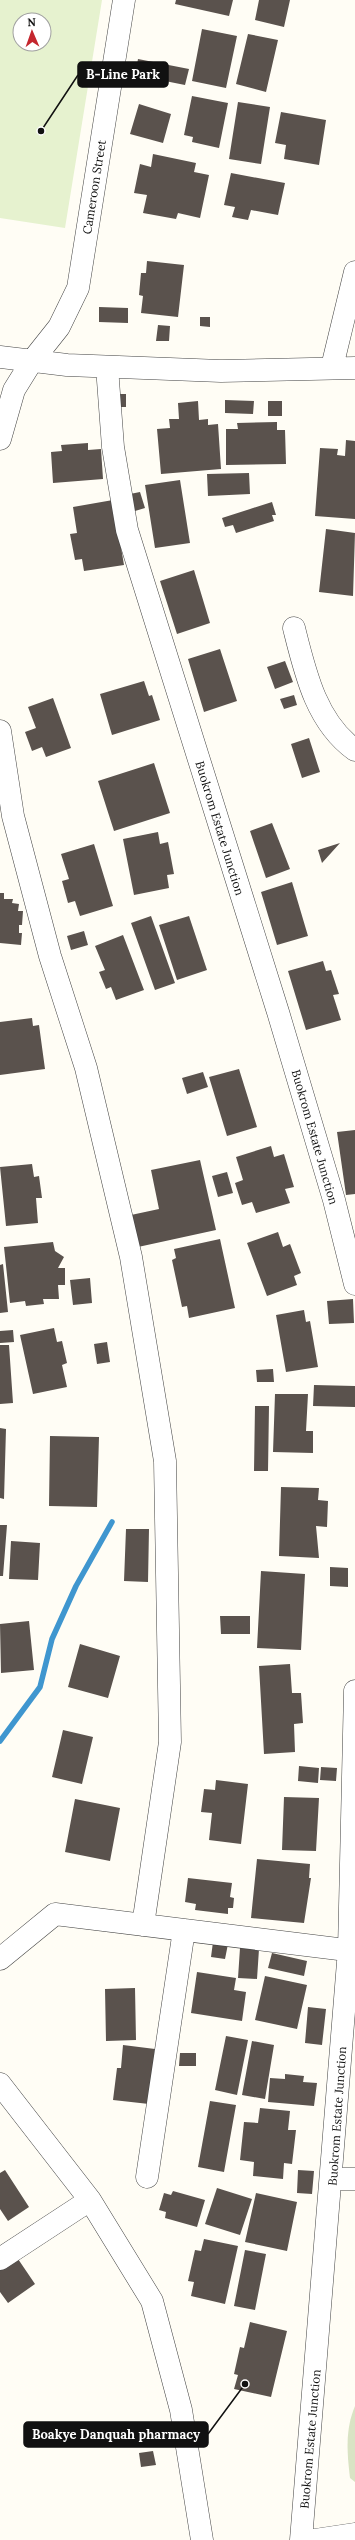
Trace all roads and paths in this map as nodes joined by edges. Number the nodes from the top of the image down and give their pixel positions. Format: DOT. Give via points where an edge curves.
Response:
graph roads {
  1 [pos="124,0"];
  2 [pos="355,272"];
  3 [pos="0,357"];
  4 [pos="32,361"];
  5 [pos="107,367"];
  6 [pos="332,367"];
  7 [pos="355,368"];
  8 [pos="0,439"];
  9 [pos="294,628"];
  10 [pos="0,731"];
  11 [pos="355,750"];
  12 [pos="355,1284"];
  13 [pos="355,1691"];
  14 [pos="143,1925"];
  15 [pos="184,1930"];
  16 [pos="352,1950"];
  17 [pos="0,1958"];
  18 [pos="0,2084"];
  19 [pos="147,2177"];
  20 [pos="332,2179"];
  21 [pos="355,2179"];
  22 [pos="90,2200"];
  23 [pos="0,2259"];
  24 [pos="347,2536"];
  25 [pos="202,2540"];
  26 [pos="301,2540"];
  27 [pos="315,2540"];
  1 -- 4 [label="street, Cameroon Street" via="78,288 59,327"];
  2 -- 6 [label="street"];
  3 -- 4 [label="street"];
  4 -- 5 [label="street"];
  4 -- 8 [label="street, Cameroon Street" via="14,390"];
  5 -- 6 [label="street" via="221,371"];
  5 -- 12 [label="street, Buokrom Estate Junction" via="113,447 127,530 278,1012 334,1200"];
  6 -- 7 [label="street"];
  9 -- 11 [label="street" via="306,674 320,709 341,740"];
  10 -- 14 [label="street" via="13,816 50,956 86,1068 131,1257 165,1461 170,1742"];
  13 -- 16 [label="street, Buokrom Estate Junction"];
  14 -- 15 [label="street"];
  14 -- 17 [label="street" via="55,1914"];
  15 -- 16 [label="street"];
  15 -- 19 [label="street"];
  16 -- 20 [label="street, Buokrom Estate Junction"];
  18 -- 22 [label="street"];
  20 -- 21 [label="street"];
  20 -- 26 [label="street, Buokrom Estate Junction"];
  22 -- 23 [label="street"];
  22 -- 25 [label="street" via="152,2300 181,2410"];
  24 -- 27 [label="street"];
}
